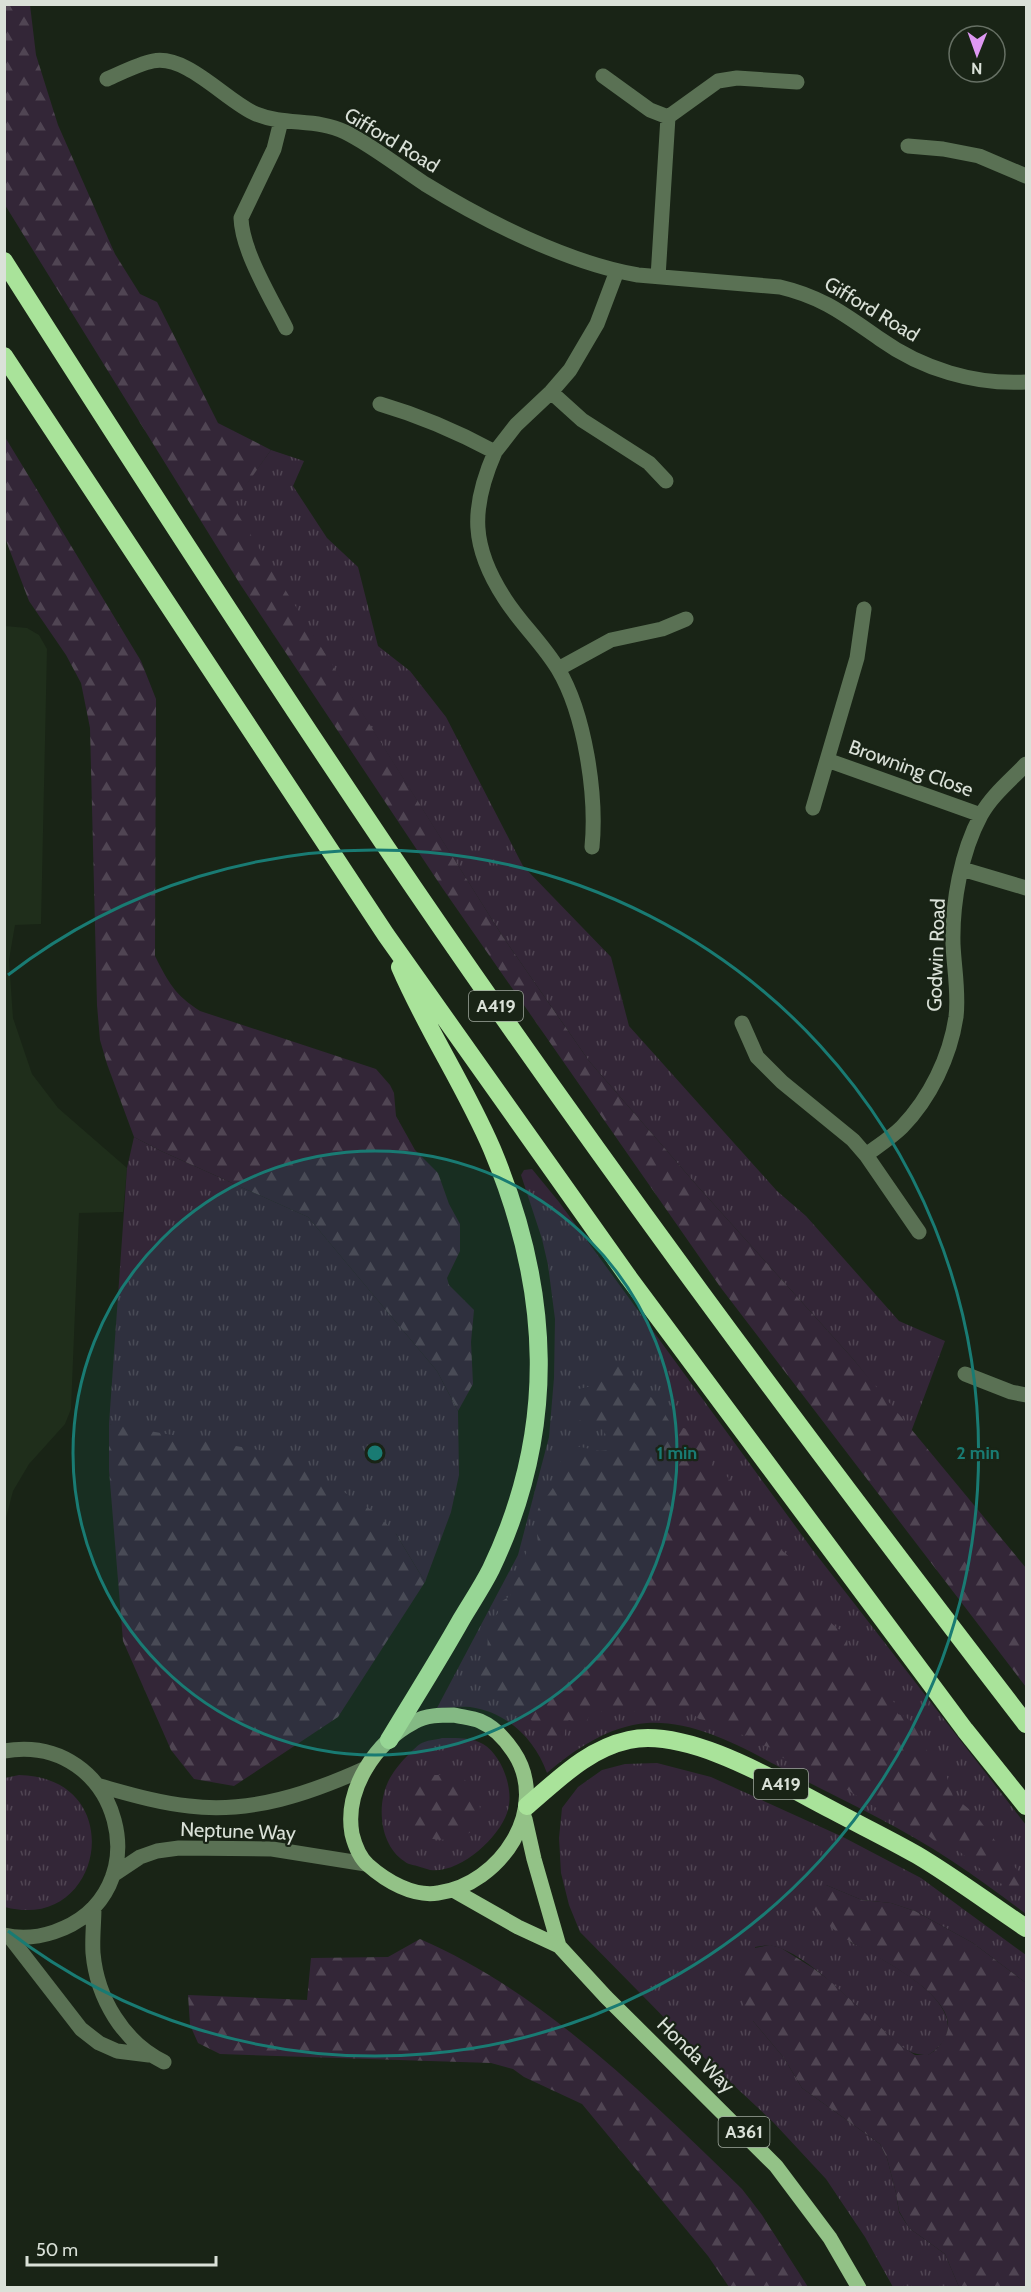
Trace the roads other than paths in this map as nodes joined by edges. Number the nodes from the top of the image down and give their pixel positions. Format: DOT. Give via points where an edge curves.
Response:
graph roads {
  1 [pos="603,76"];
  2 [pos="107,79"];
  3 [pos="797,82"];
  4 [pos="668,117"];
  5 [pos="281,121"];
  6 [pos="908,146"];
  7 [pos="1026,176"];
  8 [pos="4,261"];
  9 [pos="617,271"];
  10 [pos="658,277"];
  11 [pos="286,328"];
  12 [pos="4,356"];
  13 [pos="1026,382"];
  14 [pos="551,392"];
  15 [pos="380,404"];
  16 [pos="495,452"];
  17 [pos="666,481"];
  18 [pos="864,609"];
  19 [pos="686,619"];
  20 [pos="558,669"];
  21 [pos="827,760"];
  22 [pos="1026,764"];
  23 [pos="813,808"];
  24 [pos="981,815"];
  25 [pos="592,847"];
  26 [pos="962,869"];
  27 [pos="1026,888"];
  28 [pos="386,935"];
  29 [pos="742,1023"];
  30 [pos="866,1155"];
  31 [pos="919,1232"];
  32 [pos="965,1374"];
  33 [pos="1026,1395"];
  34 [pos="1026,1724"];
  35 [pos="389,1740"];
  36 [pos="4,1751"];
  37 [pos="366,1768"];
  38 [pos="100,1786"];
  39 [pos="1026,1806"];
  40 [pos="526,1812"];
  41 [pos="366,1864"];
  42 [pos="113,1875"];
  43 [pos="453,1890"];
  44 [pos="94,1907"];
  45 [pos="1026,1928"];
  46 [pos="7,1936"];
  47 [pos="559,1946"];
  48 [pos="149,2055"];
  49 [pos="164,2062"];
  50 [pos="859,2288"];
  1 -- 4 [label="street" via="650,110"];
  2 -- 5 [label="street, Gifford Road" via="153,61 164,61 200,75 249,111"];
  3 -- 4 [label="street" via="737,78 718,81"];
  4 -- 10 [label="street"];
  5 -- 9 [label="street, Gifford Road" via="320,123 345,132 497,224"];
  5 -- 11 [label="street" via="274,149 242,218 242,228 245,244"];
  6 -- 7 [label="street" via="979,156"];
  8 -- 34 [label="highway, A419" via="300,718 451,941 828,1466"];
  9 -- 10 [label="street, Gifford Road"];
  9 -- 14 [label="street" via="597,324 570,370"];
  10 -- 13 [label="street, Gifford Road" via="796,291 836,308 880,340 933,367 974,379"];
  12 -- 28 [label="highway, A419"];
  14 -- 16 [label="street" via="516,425"];
  14 -- 17 [label="street" via="582,420 650,463"];
  15 -- 16 [label="street" via="426,418"];
  16 -- 20 [label="street" via="480,490 482,552 506,600"];
  18 -- 21 [label="street, Browning Close" via="857,658"];
  19 -- 20 [label="street" via="662,629 611,640"];
  20 -- 25 [label="street" via="576,713 588,766 593,800"];
  21 -- 23 [label="street, Browning Close"];
  21 -- 24 [label="street, Browning Close"];
  22 -- 24 [label="street, Godwin Road"];
  24 -- 26 [label="street, Godwin Road"];
  26 -- 27 [label="street"];
  26 -- 30 [label="street, Godwin Road" via="954,924 956,1016 948,1048 919,1106 901,1128"];
  28 -- 35 [label="highway, A419" via="414,1001 491,1147 512,1201 533,1287 539,1367 532,1448 505,1536 490,1570"];
  28 -- 39 [label="highway, A419" via="629,1278 965,1730"];
  29 -- 30 [label="street" via="757,1057 854,1140"];
  30 -- 31 [label="street"];
  32 -- 33 [label="street"];
  35 -- 37 [label="main road"];
  35 -- 40 [label="main road" via="416,1720 435,1716 454,1715 480,1721 504,1738 518,1758 527,1780"];
  36 -- 38 [label="street" via="36,1749 55,1753 72,1761"];
  37 -- 38 [label="street, Neptune Way" via="308,1792 226,1808 190,1806"];
  37 -- 41 [label="main road" via="352,1800 351,1825 354,1843"];
  38 -- 42 [label="street" via="110,1802 119,1838"];
  40 -- 43 [label="main road" via="515,1838 500,1858 484,1873"];
  40 -- 45 [label="highway, A419" via="578,1763 610,1746 653,1737 685,1743 779,1782 912,1852"];
  40 -- 47 [label="main road, Honda Way / A361" via="534,1860"];
  41 -- 42 [label="street, Neptune Way" via="272,1849 179,1848 140,1857"];
  41 -- 43 [label="main road" via="386,1880 410,1890 436,1894"];
  42 -- 44 [label="street"];
  43 -- 47 [label="main road, Honda Way / A361"];
  44 -- 46 [label="street" via="64,1929 37,1936"];
  44 -- 48 [label="street" via="93,1952 98,1980 121,2026"];
  46 -- 48 [label="street" via="81,2029 117,2051"];
  47 -- 50 [label="main road, Honda Way / A361" via="776,2166 830,2238"];
  48 -- 49 [label="street"];
}
